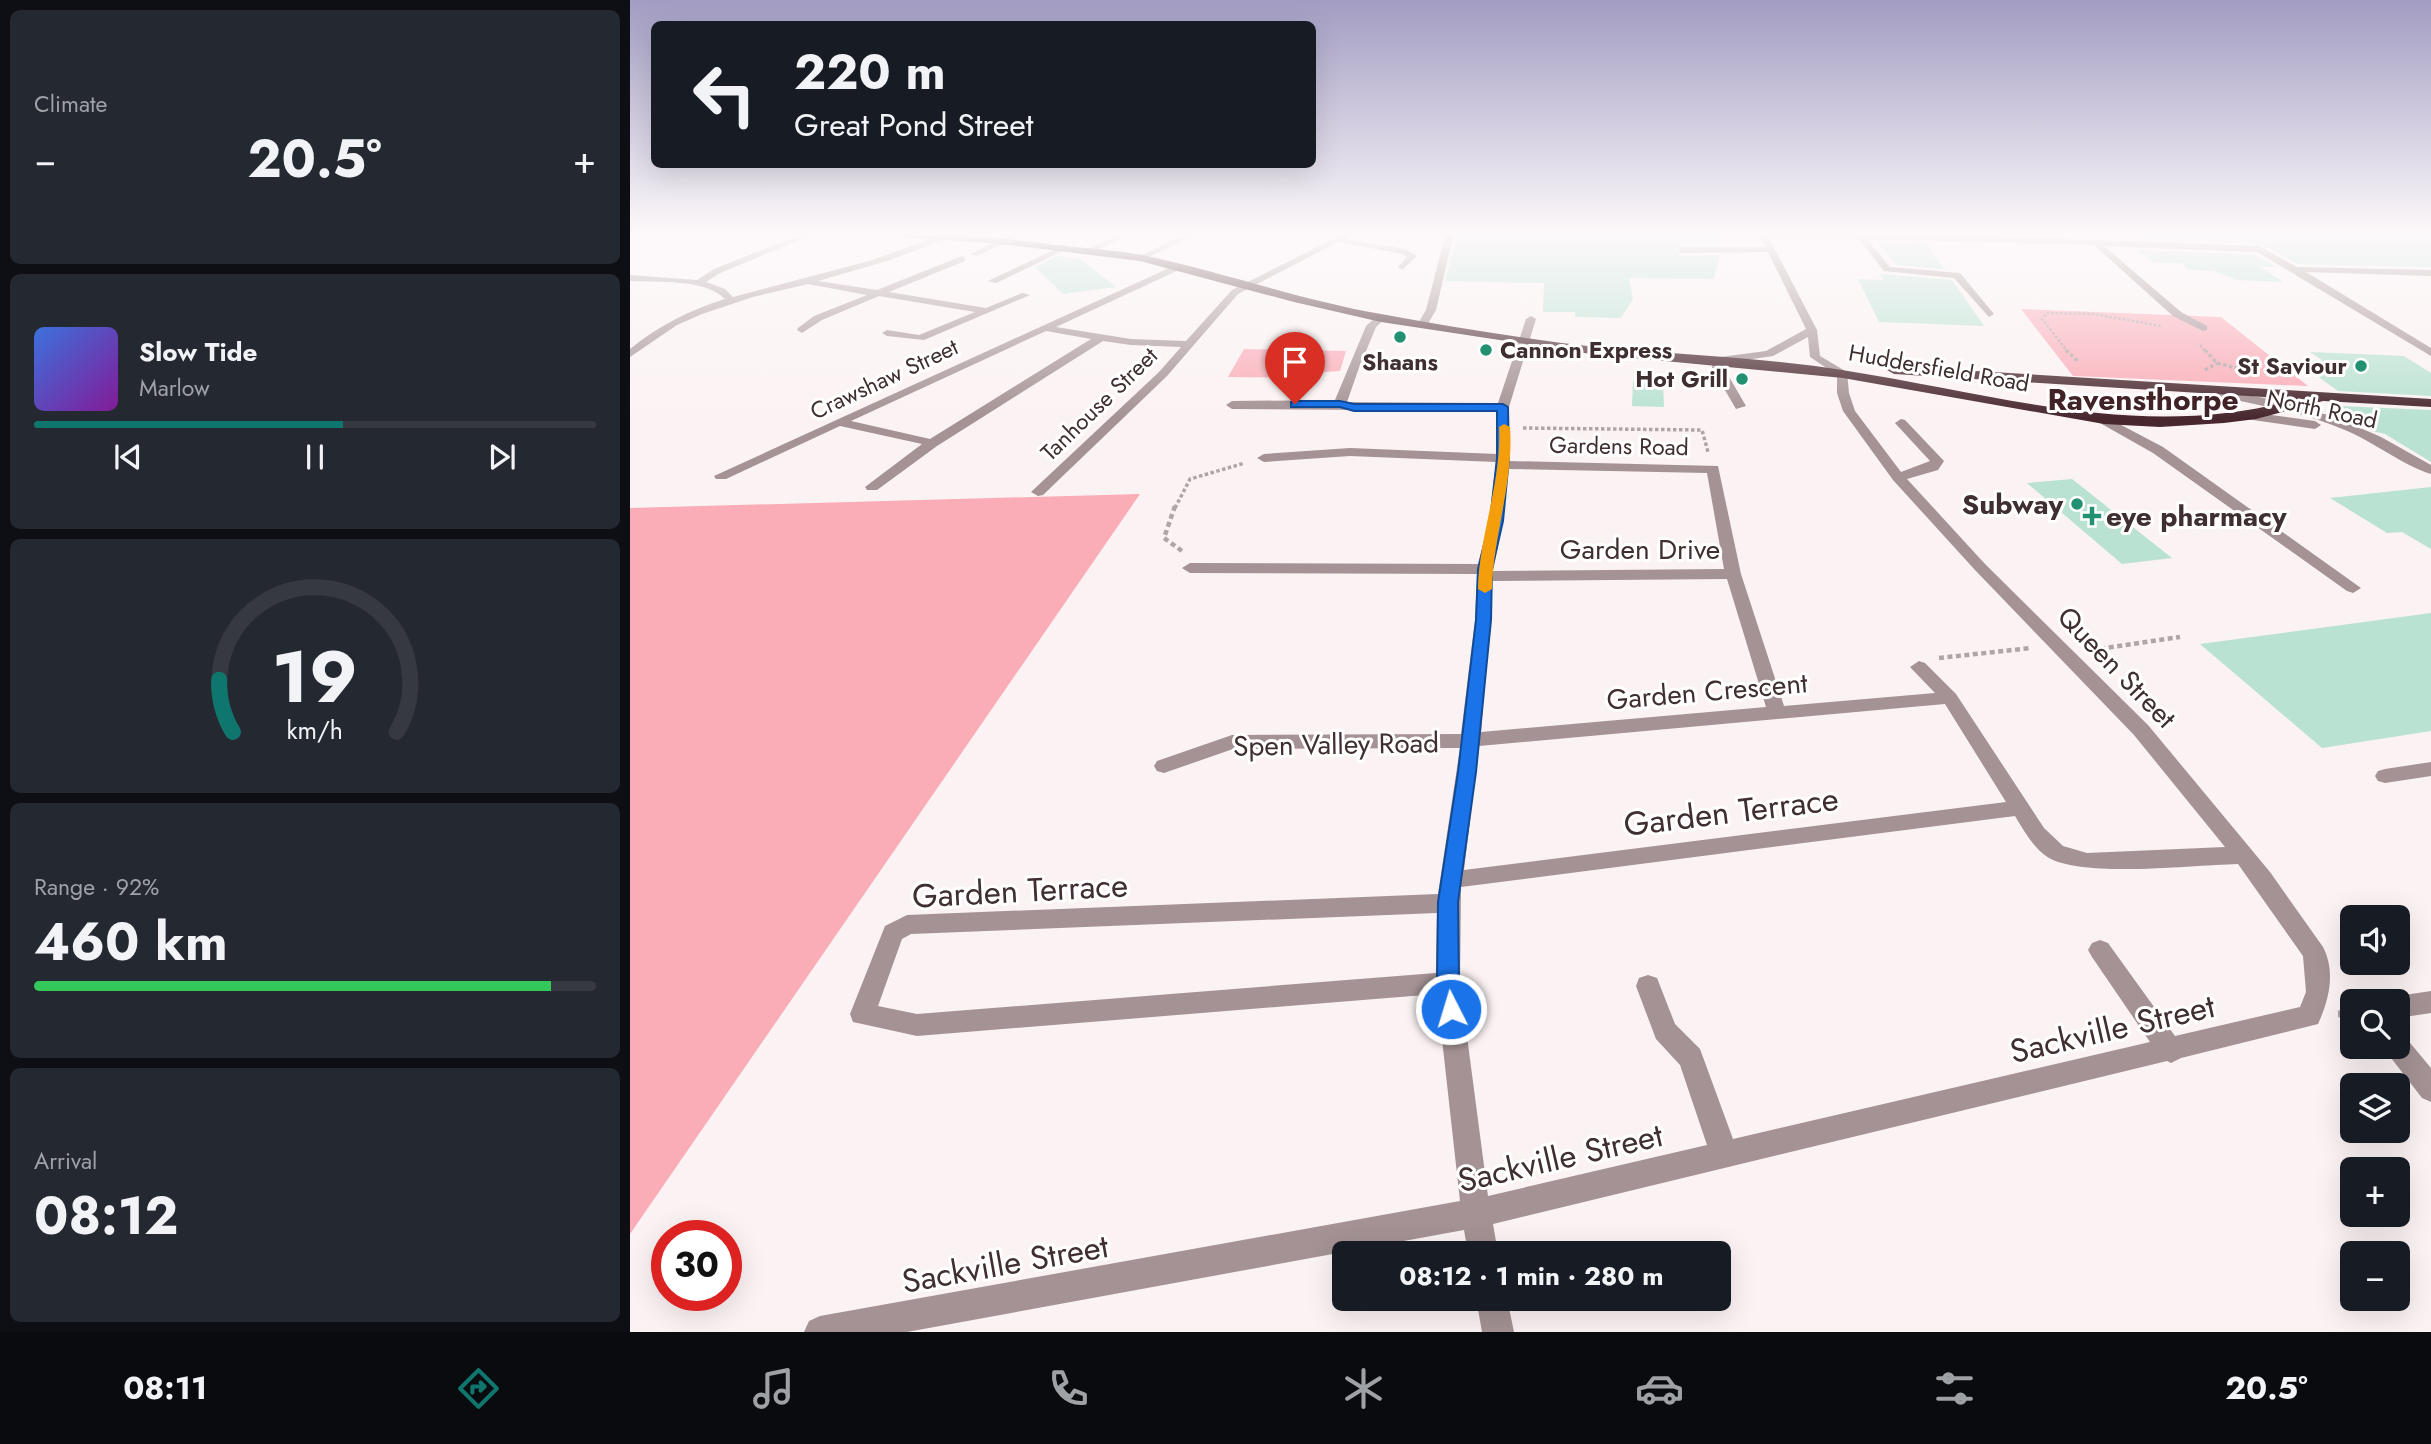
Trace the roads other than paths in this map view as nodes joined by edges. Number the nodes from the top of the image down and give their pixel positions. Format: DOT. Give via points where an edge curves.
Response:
graph roads {
  1 [pos="725,294"];
  2 [pos="753,294"];
  3 [pos="875,294"];
  4 [pos="876,294"];
  5 [pos="1118,294"];
  6 [pos="1234,294"];
  7 [pos="1278,294"];
  8 [pos="1435,294"];
  9 [pos="1794,294"];
  10 [pos="1973,294"];
  11 [pos="2154,294"];
  12 [pos="2335,294"];
  13 [pos="1025,295"];
  14 [pos="731,300"];
  15 [pos="988,311"];
  16 [pos="1989,314"];
  17 [pos="1381,318"];
  18 [pos="1531,319"];
  19 [pos="1422,324"];
  20 [pos="1044,328"];
  21 [pos="2203,328"];
  22 [pos="802,330"];
  23 [pos="1812,330"];
  24 [pos="887,333"];
  25 [pos="1101,337"];
  26 [pos="1524,341"];
  27 [pos="1189,344"];
  28 [pos="630,354"];
  29 [pos="2431,354"];
  30 [pos="1357,359"];
  31 [pos="1714,361"];
  32 [pos="1427,362"];
  33 [pos="1836,370"];
  34 [pos="1977,376"];
  35 [pos="2046,381"];
  36 [pos="2124,385"];
  37 [pos="2187,388"];
  38 [pos="2324,396"];
  39 [pos="1989,398"];
  40 [pos="2431,403"];
  41 [pos="1340,404"];
  42 [pos="1232,405"];
  43 [pos="1740,406"];
  44 [pos="2286,406"];
  45 [pos="1503,407"];
  46 [pos="2053,410"];
  47 [pos="2250,415"];
  48 [pos="2104,419"];
  49 [pos="839,422"];
  50 [pos="1901,423"];
  51 [pos="2160,423"];
  52 [pos="2182,423"];
  53 [pos="932,443"];
  54 [pos="2386,445"];
  55 [pos="2158,450"];
  56 [pos="1264,458"];
  57 [pos="2412,459"];
  58 [pos="2431,459"];
  59 [pos="1502,462"];
  60 [pos="2431,470"];
  61 [pos="721,477"];
  62 [pos="1898,477"];
  63 [pos="872,487"];
  64 [pos="1038,492"];
  65 [pos="1198,568"];
  66 [pos="1486,573"];
  67 [pos="1733,574"];
  68 [pos="2353,588"];
  69 [pos="1919,667"];
  70 [pos="1950,698"];
  71 [pos="1777,713"];
  72 [pos="1469,741"];
  73 [pos="1164,766"];
  74 [pos="2431,769"];
  75 [pos="2385,776"];
  76 [pos="2020,808"];
  77 [pos="2244,855"];
  78 [pos="1450,891"];
  79 [pos="2100,950"];
  80 [pos="1448,983"];
  81 [pos="1648,986"];
  82 [pos="2431,1002"];
  83 [pos="2410,1005"];
  84 [pos="2309,1016"];
  85 [pos="2171,1051"];
  86 [pos="2407,1059"];
  87 [pos="2431,1089"];
  88 [pos="1725,1155"];
  89 [pos="1476,1213"];
  90 [pos="1481,1241"];
  91 [pos="1494,1311"];
  92 [pos="820,1332"];
  93 [pos="1498,1332"];
  1 -- 14 [label="street"];
  2 -- 14 [label="street"];
  3 -- 22 [label="street" via="818,317"];
  4 -- 15 [label="street"];
  5 -- 20 [label="street, Crawshaw Street"];
  6 -- 27 [label="street, Tanhouse Street"];
  7 -- 17 [label="highway, Huddersfield Road"];
  8 -- 19 [label="street"];
  9 -- 23 [label="street"];
  10 -- 16 [label="street"];
  11 -- 21 [label="street"];
  12 -- 29 [label="street"];
  13 -- 15 [label="street"];
  14 -- 28 [label="street" via="668,326"];
  15 -- 24 [label="street" via="920,338"];
  17 -- 19 [label="highway, Huddersfield Road"];
  17 -- 30 [label="street" via="1371,326"];
  18 -- 26 [label="street, Spen Valley Road"];
  19 -- 26 [label="highway, Huddersfield Road"];
  20 -- 25 [label="street"];
  20 -- 49 [label="street, Crawshaw Street"];
  23 -- 31 [label="street" via="1769,354"];
  23 -- 33 [label="street" via="1815,357"];
  25 -- 27 [label="street"];
  25 -- 53 [label="street"];
  26 -- 31 [label="highway, Huddersfield Road"];
  26 -- 45 [label="street, Spen Valley Road"];
  27 -- 64 [label="street, Tanhouse Street"];
  30 -- 32 [label="street"];
  30 -- 41 [label="street"];
  31 -- 33 [label="highway, Huddersfield Road"];
  31 -- 43 [label="street"];
  33 -- 34 [label="highway, Huddersfield Road"];
  33 -- 39 [label="highway, Huddersfield Road"];
  33 -- 62 [label="street, Queen Street" via="1849,411"];
  34 -- 35 [label="highway, Huddersfield Road"];
  34 -- 39 [label="highway" via="1975,389"];
  35 -- 36 [label="highway, Huddersfield Road"];
  35 -- 46 [label="highway" via="2038,390"];
  36 -- 37 [label="highway, Huddersfield Road"];
  36 -- 52 [label="highway" via="2177,404 2186,414"];
  37 -- 38 [label="highway, Huddersfield Road"];
  37 -- 44 [label="street, North Road"];
  38 -- 40 [label="highway, Huddersfield Road"];
  38 -- 44 [label="highway, Huddersfield Road"];
  39 -- 46 [label="highway, Huddersfield Road"];
  41 -- 42 [label="street"];
  41 -- 45 [label="street"];
  44 -- 47 [label="highway, Huddersfield Road"];
  44 -- 54 [label="street, North Road" via="2333,420"];
  45 -- 59 [label="street, Spen Valley Road"];
  46 -- 48 [label="highway, Huddersfield Road"];
  47 -- 52 [label="highway, Huddersfield Road"];
  47 -- 54 [label="street, North Road" via="2344,431"];
  48 -- 51 [label="highway, Huddersfield Road"];
  48 -- 55 [label="street"];
  49 -- 53 [label="street"];
  49 -- 61 [label="street, Crawshaw Street"];
  50 -- 62 [label="street" via="1937,461 1933,467"];
  51 -- 52 [label="highway, Huddersfield Road"];
  51 -- 55 [label="street"];
  53 -- 63 [label="street"];
  54 -- 57 [label="street, North Road"];
  55 -- 68 [label="street"];
  56 -- 59 [label="street" via="1350,452"];
  57 -- 58 [label="street"];
  57 -- 60 [label="street, North Road"];
  59 -- 66 [label="street, Spen Valley Road"];
  59 -- 67 [label="street, Gardens Road" via="1713,469"];
  62 -- 77 [label="street, Queen Street" via="2141,730"];
  65 -- 66 [label="street"];
  66 -- 67 [label="street, Garden Drive"];
  66 -- 72 [label="street, Spen Valley Road"];
  67 -- 71 [label="street, Garden Drive"];
  69 -- 70 [label="street"];
  70 -- 71 [label="street, Garden Crescent"];
  70 -- 76 [label="street"];
  71 -- 72 [label="street, Garden Crescent"];
  72 -- 73 [label="street, Spen Valley Road" via="1231,742"];
  72 -- 78 [label="street, Spen Valley Road"];
  74 -- 75 [label="street"];
  76 -- 77 [label="street" via="2056,852 2087,862"];
  76 -- 78 [label="street, Garden Terrace"];
  77 -- 84 [label="street, Queen Street" via="2315,954 2318,992"];
  78 -- 80 [label="street, Spen Valley Road"];
  78 -- 80 [label="street, Garden Terrace" via="907,925 893,933 862,1014 917,1025"];
  79 -- 85 [label="street"];
  80 -- 89 [label="street, Spen Valley Road"];
  81 -- 88 [label="street" via="1665,1031 1691,1058"];
  82 -- 83 [label="street"];
  84 -- 85 [label="street, Sackville Street"];
  85 -- 88 [label="street, Sackville Street"];
  86 -- 87 [label="street"];
  88 -- 89 [label="street, Sackville Street"];
  89 -- 90 [label="street, Spen Valley Road"];
  89 -- 92 [label="street, Sackville Street"];
  91 -- 93 [label="street"];
}
